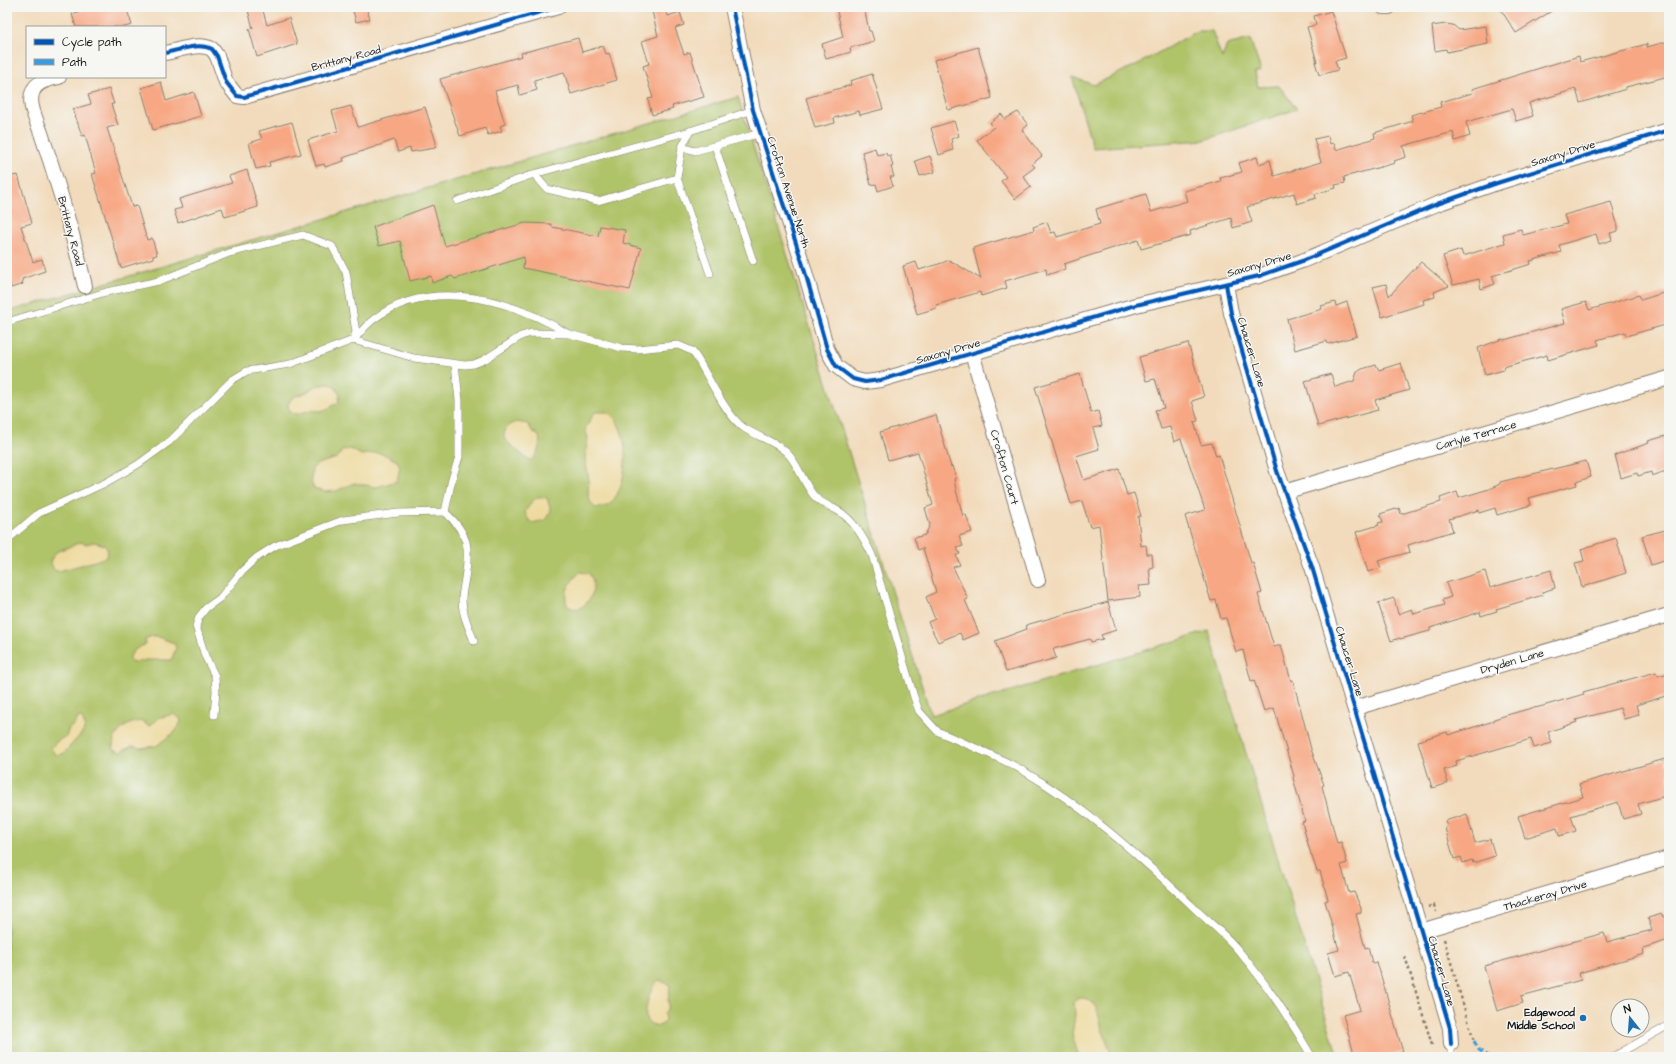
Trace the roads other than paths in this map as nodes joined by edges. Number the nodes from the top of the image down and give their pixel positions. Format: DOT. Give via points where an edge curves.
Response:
graph roads {
  1 [pos="558,7"];
  2 [pos="732,7"];
  3 [pos="1383,7"];
  4 [pos="1390,7"];
  5 [pos="166,53"];
  6 [pos="55,78"];
  7 [pos="753,110"];
  8 [pos="1669,130"];
  9 [pos="690,131"];
  10 [pos="760,132"];
  11 [pos="715,146"];
  12 [pos="682,147"];
  13 [pos="534,174"];
  14 [pos="677,178"];
  15 [pos="456,201"];
  16 [pos="753,261"];
  17 [pos="710,274"];
  18 [pos="1226,284"];
  19 [pos="85,286"];
  20 [pos="7,322"];
  21 [pos="569,334"];
  22 [pos="352,340"];
  23 [pos="972,353"];
  24 [pos="455,364"];
  25 [pos="847,375"];
  26 [pos="1669,378"];
  27 [pos="1284,492"];
  28 [pos="445,512"];
  29 [pos="7,540"];
  30 [pos="1038,580"];
  31 [pos="1669,615"];
  32 [pos="474,641"];
  33 [pos="1354,708"];
  34 [pos="214,715"];
  35 [pos="1669,858"];
  36 [pos="1421,931"];
  37 [pos="1669,1026"];
  38 [pos="1451,1051"];
  39 [pos="1312,1057"];
  40 [pos="1613,1057"];
  1 -- 5 [label="street, Brittany Road" via="244,97 237,96 231,91 212,49 198,46"];
  2 -- 7 [label="street, Crofton Avenue North"];
  3 -- 4 [label="street"];
  6 -- 19 [label="street, Brittany Road" via="39,84 33,91 31,100 59,188"];
  7 -- 9 [label="lane"];
  7 -- 10 [label="street, Crofton Avenue North"];
  8 -- 18 [label="street, Saxony Drive" via="1437,204 1302,261"];
  9 -- 12 [label="lane"];
  9 -- 13 [label="lane"];
  10 -- 11 [label="lane"];
  10 -- 25 [label="street, Crofton Avenue North" via="803,265 827,350 836,366"];
  11 -- 12 [label="lane" via="695,151"];
  11 -- 16 [label="lane"];
  12 -- 14 [label="lane"];
  13 -- 14 [label="lane" via="547,189 598,201"];
  13 -- 15 [label="lane"];
  14 -- 17 [label="lane"];
  18 -- 23 [label="street, Saxony Drive" via="1136,305"];
  18 -- 27 [label="street, Chaucer Lane" via="1231,312"];
  20 -- 22 [label="lane" via="106,292 159,281 229,253 302,235 332,246 346,272 356,332"];
  21 -- 22 [label="lane" via="556,326 492,301 436,296 401,305 386,312 374,319"];
  21 -- 24 [label="lane" via="531,333 521,336 474,364"];
  21 -- 39 [label="lane" via="622,348 678,345 692,351 730,413 743,427 788,453 817,498 852,523 868,546 905,671 926,720 937,731 1022,770 1067,799 1109,831 1237,948 1286,1014"];
  22 -- 24 [label="lane" via="414,358"];
  22 -- 29 [label="lane" via="290,364 247,371 232,380 169,442 137,465 105,483 39,513"];
  23 -- 25 [label="street, Saxony Drive" via="881,380 865,382"];
  23 -- 30 [label="street, Crofton Court"];
  24 -- 28 [label="lane" via="459,400 459,457"];
  26 -- 27 [label="street, Carlyle Terrace"];
  27 -- 33 [label="street, Chaucer Lane" via="1312,567"];
  28 -- 32 [label="lane" via="456,522 465,536 467,555 462,599 464,616"];
  28 -- 34 [label="lane" via="398,513 343,520 274,546 256,558 220,598 206,608 196,626 205,656 215,676"];
  31 -- 33 [label="street, Dryden Lane"];
  33 -- 36 [label="street, Chaucer Lane"];
  35 -- 36 [label="street, Thackeray Drive"];
  36 -- 38 [label="street, Chaucer Lane" via="1450,1028"];
  37 -- 40 [label="lane"];
}
